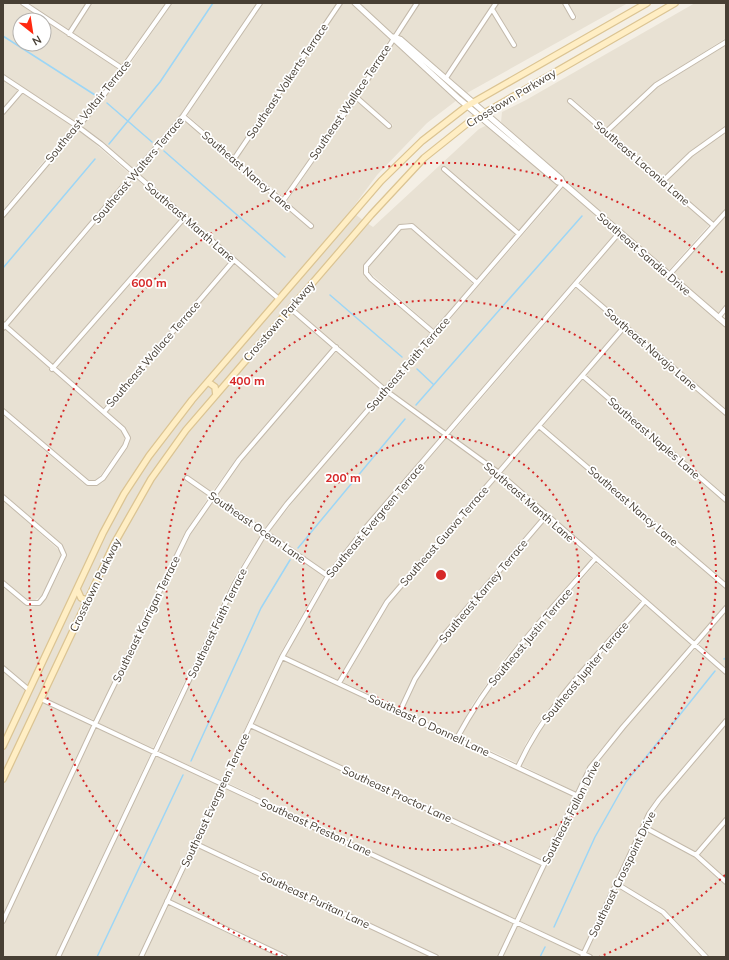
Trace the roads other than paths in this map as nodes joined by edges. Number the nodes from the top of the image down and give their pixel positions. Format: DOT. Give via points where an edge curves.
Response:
graph roads {
  1 [pos="23,3"];
  2 [pos="90,3"];
  3 [pos="169,3"];
  4 [pos="260,3"];
  5 [pos="340,3"];
  6 [pos="355,3"];
  7 [pos="417,3"];
  8 [pos="496,3"];
  9 [pos="565,3"];
  10 [pos="647,3"];
  11 [pos="675,3"];
  12 [pos="492,9"];
  13 [pos="573,17"];
  14 [pos="69,34"];
  15 [pos="394,37"];
  16 [pos="726,42"];
  17 [pos="514,45"];
  18 [pos="123,69"];
  19 [pos="3,77"];
  20 [pos="446,78"];
  21 [pos="22,90"];
  22 [pos="356,97"];
  23 [pos="570,101"];
  24 [pos="473,102"];
  25 [pos="467,106"];
  26 [pos="3,112"];
  27 [pos="485,112"];
  28 [pos="183,116"];
  29 [pos="479,116"];
  30 [pos="77,126"];
  31 [pos="389,126"];
  32 [pos="726,129"];
  33 [pos="607,131"];
  34 [pos="234,158"];
  35 [pos="444,169"];
  36 [pos="135,174"];
  37 [pos="664,181"];
  38 [pos="563,183"];
  39 [pos="283,201"];
  40 [pos="726,212"];
  41 [pos="3,215"];
  42 [pos="185,217"];
  43 [pos="713,225"];
  44 [pos="311,226"];
  45 [pos="619,233"];
  46 [pos="519,234"];
  47 [pos="234,260"];
  48 [pos="669,275"];
  49 [pos="477,283"];
  50 [pos="576,284"];
  51 [pos="280,299"];
  52 [pos="290,308"];
  53 [pos="726,308"];
  54 [pos="718,318"];
  55 [pos="726,324"];
  56 [pos="4,326"];
  57 [pos="625,326"];
  58 [pos="434,333"];
  59 [pos="336,347"];
  60 [pos="52,369"];
  61 [pos="583,376"];
  62 [pos="208,382"];
  63 [pos="385,390"];
  64 [pos="216,395"];
  65 [pos="3,411"];
  66 [pos="104,412"];
  67 [pos="726,413"];
  68 [pos="539,426"];
  69 [pos="446,435"];
  70 [pos="498,473"];
  71 [pos="187,478"];
  72 [pos="213,496"];
  73 [pos="3,497"];
  74 [pos="726,500"];
  75 [pos="546,516"];
  76 [pos="265,533"];
  77 [pos="596,559"];
  78 [pos="328,576"];
  79 [pos="3,583"];
  80 [pos="726,586"];
  81 [pos="77,589"];
  82 [pos="88,600"];
  83 [pos="644,602"];
  84 [pos="726,608"];
  85 [pos="695,644"];
  86 [pos="282,657"];
  87 [pos="3,668"];
  88 [pos="726,672"];
  89 [pos="339,683"];
  90 [pos="29,690"];
  91 [pos="41,699"];
  92 [pos="400,711"];
  93 [pos="726,721"];
  94 [pos="95,724"];
  95 [pos="250,725"];
  96 [pos="457,738"];
  97 [pos="3,746"];
  98 [pos="155,752"];
  99 [pos="518,767"];
  100 [pos="3,779"];
  101 [pos="223,783"];
  102 [pos="576,795"];
  103 [pos="726,820"];
  104 [pos="644,827"];
  105 [pos="194,843"];
  106 [pos="696,855"];
  107 [pos="544,864"];
  108 [pos="726,882"];
  109 [pos="617,884"];
  110 [pos="167,901"];
  111 [pos="3,921"];
  112 [pos="516,922"];
  113 [pos="583,955"];
  114 [pos="58,957"];
  115 [pos="141,957"];
  116 [pos="285,957"];
  117 [pos="436,957"];
  118 [pos="500,957"];
  119 [pos="590,957"];
  120 [pos="706,957"];
  1 -- 14 [label="street"];
  2 -- 14 [label="street"];
  3 -- 18 [label="street, Southeast Voltair Terrace"];
  4 -- 28 [label="street, Southeast Walters Terrace"];
  5 -- 34 [label="street, Southeast Volkerts Terrace"];
  6 -- 15 [label="street, Southeast Sandia Drive"];
  7 -- 15 [label="street, Southeast Wallace Terrace"];
  8 -- 12 [label="street"];
  9 -- 13 [label="street"];
  10 -- 24 [label="main road, Crosstown Parkway"];
  11 -- 27 [label="main road, Crosstown Parkway"];
  12 -- 17 [label="street"];
  12 -- 20 [label="street"];
  14 -- 18 [label="street"];
  15 -- 20 [label="street, Southeast Sandia Drive" via="400,39"];
  15 -- 22 [label="street, Southeast Wallace Terrace"];
  15 -- 25 [label="street, Southeast Sandia Drive" via="396,43"];
  16 -- 33 [label="street" via="656,85"];
  18 -- 30 [label="street, Southeast Voltair Terrace"];
  19 -- 21 [label="street, Southeast Manth Lane"];
  20 -- 24 [label="street, Southeast Sandia Drive"];
  21 -- 26 [label="street"];
  21 -- 30 [label="street, Southeast Manth Lane"];
  22 -- 31 [label="street"];
  22 -- 39 [label="street, Southeast Wallace Terrace"];
  23 -- 33 [label="street, Southeast Laconia Lane"];
  24 -- 25 [label="main road, Crosstown Parkway"];
  24 -- 27 [label="street, Southeast Sandia Drive"];
  25 -- 29 [label="street, Southeast Sandia Drive"];
  25 -- 51 [label="main road, Crosstown Parkway" via="422,141 391,171"];
  27 -- 29 [label="main road, Crosstown Parkway"];
  27 -- 38 [label="street, Southeast Sandia Drive"];
  28 -- 34 [label="street, Southeast Nancy Lane"];
  28 -- 36 [label="street, Southeast Walters Terrace"];
  29 -- 38 [label="street, Southeast Sandia Drive" via="558,182"];
  29 -- 52 [label="main road, Crosstown Parkway" via="444,141 404,177"];
  30 -- 36 [label="street, Southeast Manth Lane"];
  30 -- 41 [label="street, Southeast Voltair Terrace"];
  32 -- 37 [label="street" via="691,154"];
  33 -- 37 [label="street, Southeast Laconia Lane"];
  34 -- 39 [label="street, Southeast Nancy Lane"];
  35 -- 46 [label="street"];
  36 -- 42 [label="street, Southeast Manth Lane"];
  36 -- 56 [label="street, Southeast Walters Terrace"];
  37 -- 43 [label="street, Southeast Laconia Lane"];
  38 -- 45 [label="street, Southeast Sandia Drive"];
  38 -- 46 [label="street, Southeast Faith Terrace"];
  39 -- 44 [label="street, Southeast Nancy Lane"];
  40 -- 43 [label="street"];
  42 -- 47 [label="street, Southeast Manth Lane"];
  42 -- 60 [label="street"];
  43 -- 48 [label="street"];
  45 -- 48 [label="street, Southeast Sandia Drive"];
  45 -- 50 [label="street, Southeast Evergreen Terrace"];
  46 -- 49 [label="street, Southeast Faith Terrace"];
  47 -- 51 [label="street, Southeast Manth Lane"];
  47 -- 66 [label="street, Southeast Wallace Terrace"];
  48 -- 54 [label="street, Southeast Sandia Drive"];
  49 -- 58 [label="street, Southeast Faith Terrace"];
  49 -- 58 [label="street" via="412,226 400,227 366,266 366,273 371,279"];
  50 -- 57 [label="street, Southeast Navajo Lane"];
  50 -- 69 [label="street, Southeast Evergreen Terrace"];
  51 -- 62 [label="main road, Crosstown Parkway"];
  52 -- 59 [label="street, Southeast Manth Lane"];
  52 -- 64 [label="main road, Crosstown Parkway"];
  53 -- 54 [label="street"];
  54 -- 55 [label="street, Southeast Sandia Drive"];
  56 -- 60 [label="street"];
  57 -- 61 [label="street, Southeast Guava Terrace"];
  57 -- 67 [label="street, Southeast Navajo Lane"];
  58 -- 63 [label="street, Southeast Faith Terrace"];
  59 -- 63 [label="street, Southeast Manth Lane"];
  59 -- 72 [label="street, Southeast Karrigan Terrace" via="239,460"];
  60 -- 66 [label="street"];
  61 -- 68 [label="street, Southeast Guava Terrace"];
  61 -- 74 [label="street, Southeast Naples Lane"];
  62 -- 64 [label="main road" via="215,387"];
  62 -- 81 [label="main road, Crosstown Parkway" via="168,429 134,478 109,522"];
  63 -- 69 [label="street, Southeast Manth Lane"];
  63 -- 76 [label="street, Southeast Faith Terrace" via="314,471"];
  64 -- 82 [label="main road, Crosstown Parkway" via="173,446 148,484 124,525"];
  65 -- 66 [label="street" via="88,483 100,481 127,442 127,434"];
  68 -- 70 [label="street, Southeast Guava Terrace"];
  68 -- 80 [label="street, Southeast Nancy Lane"];
  69 -- 70 [label="street, Southeast Manth Lane"];
  69 -- 78 [label="street, Southeast Evergreen Terrace" via="362,532"];
  70 -- 75 [label="street, Southeast Manth Lane"];
  70 -- 89 [label="street, Southeast Guava Terrace" via="387,602"];
  71 -- 72 [label="street, Southeast Ocean Lane"];
  72 -- 76 [label="street, Southeast Ocean Lane"];
  72 -- 94 [label="street, Southeast Karrigan Terrace" via="188,533"];
  73 -- 79 [label="street" via="62,548 64,558 42,600 35,604 27,603"];
  75 -- 77 [label="street, Southeast Manth Lane"];
  75 -- 92 [label="street, Southeast Karney Terrace" via="445,634 415,679"];
  76 -- 78 [label="street, Southeast Ocean Lane"];
  76 -- 98 [label="street, Southeast Faith Terrace" via="235,583"];
  77 -- 83 [label="street, Southeast Manth Lane"];
  77 -- 96 [label="street, Southeast Justin Terrace" via="503,665 474,707"];
  78 -- 86 [label="street, Southeast Evergreen Terrace"];
  81 -- 82 [label="main road" via="81,598"];
  81 -- 90 [label="main road, Crosstown Parkway"];
  82 -- 91 [label="main road, Crosstown Parkway"];
  83 -- 85 [label="street, Southeast Manth Lane"];
  83 -- 99 [label="street, Southeast Jupiter Terrace" via="547,715 528,744"];
  84 -- 85 [label="street, Southeast Fallon Drive"];
  85 -- 88 [label="street, Southeast Manth Lane"];
  85 -- 102 [label="street, Southeast Fallon Drive" via="598,756"];
  86 -- 89 [label="street, Southeast O Donnell Lane"];
  86 -- 95 [label="street, Southeast Evergreen Terrace"];
  87 -- 90 [label="street"];
  89 -- 92 [label="street, Southeast O Donnell Lane"];
  90 -- 97 [label="main road, Crosstown Parkway"];
  91 -- 94 [label="street, Southeast Preston Lane"];
  91 -- 100 [label="main road, Crosstown Parkway"];
  92 -- 96 [label="street, Southeast O Donnell Lane"];
  93 -- 104 [label="street, Southeast Crosspoint Drive" via="659,800"];
  94 -- 98 [label="street, Southeast Preston Lane"];
  94 -- 111 [label="street, Southeast Karrigan Terrace"];
  95 -- 101 [label="street, Southeast Evergreen Terrace"];
  95 -- 107 [label="street, Southeast Proctor Lane"];
  96 -- 99 [label="street, Southeast O Donnell Lane"];
  98 -- 101 [label="street, Southeast Preston Lane"];
  98 -- 114 [label="street, Southeast Faith Terrace"];
  99 -- 102 [label="street, Southeast O Donnell Lane"];
  101 -- 105 [label="street, Southeast Evergreen Terrace"];
  101 -- 112 [label="street, Southeast Preston Lane"];
  102 -- 107 [label="street, Southeast Fallon Drive"];
  103 -- 106 [label="street"];
  104 -- 106 [label="street"];
  104 -- 109 [label="street, Southeast Crosspoint Drive"];
  105 -- 110 [label="street, Southeast Evergreen Terrace"];
  105 -- 117 [label="street, Southeast Puritan Lane"];
  106 -- 108 [label="street"];
  107 -- 112 [label="street, Southeast Fallon Drive"];
  109 -- 113 [label="street, Southeast Crosspoint Drive"];
  109 -- 120 [label="street" via="663,912"];
  110 -- 115 [label="street, Southeast Evergreen Terrace"];
  110 -- 116 [label="street"];
  112 -- 113 [label="street, Southeast Preston Lane"];
  112 -- 118 [label="street, Southeast Fallon Drive"];
  113 -- 119 [label="street, Southeast Preston Lane"];
}
